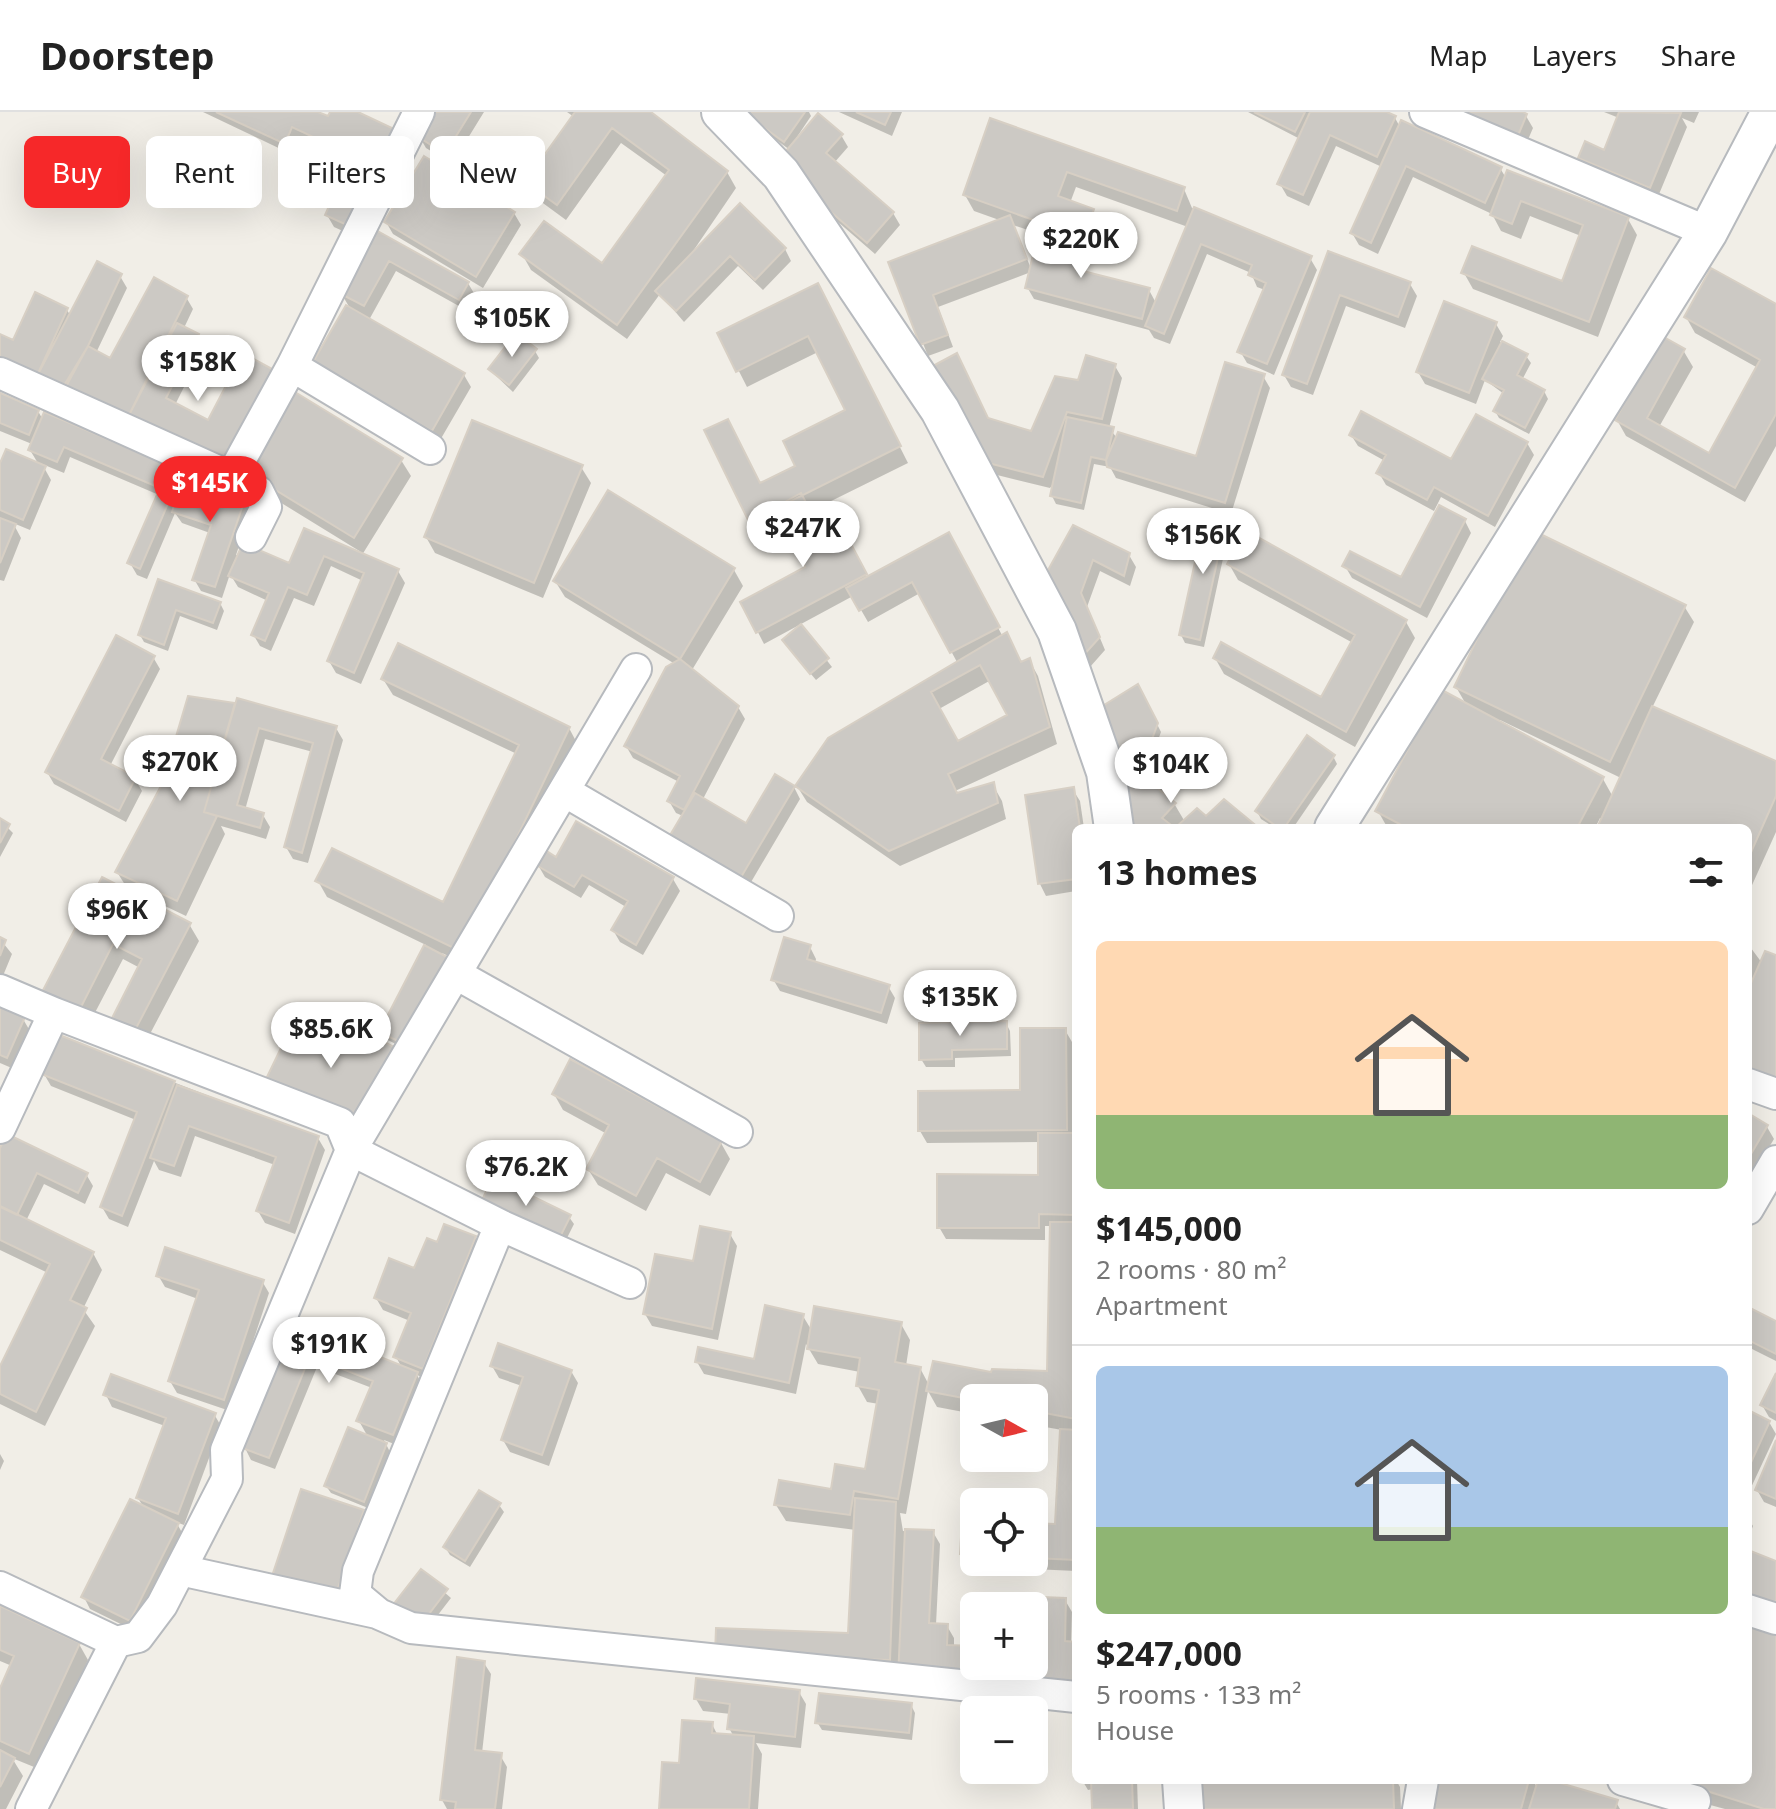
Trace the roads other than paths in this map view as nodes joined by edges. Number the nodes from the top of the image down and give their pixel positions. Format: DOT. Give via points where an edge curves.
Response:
graph roads {
  1 [pos="419,112"];
  2 [pos="721,112"];
  3 [pos="1425,112"];
  4 [pos="1771,112"];
  5 [pos="1708,232"];
  6 [pos="292,366"];
  7 [pos="0,373"];
  8 [pos="430,449"];
  9 [pos="231,477"];
  10 [pos="251,537"];
  11 [pos="636,669"];
  12 [pos="564,791"];
  13 [pos="1113,824"];
  14 [pos="1337,824"];
  15 [pos="778,916"];
  16 [pos="456,974"];
  17 [pos="0,990"];
  18 [pos="54,1013"];
  19 [pos="1752,1085"];
  20 [pos="1776,1094"];
  21 [pos="0,1128"];
  22 [pos="737,1132"];
  23 [pos="351,1150"];
  24 [pos="1776,1161"];
  25 [pos="1752,1202"];
  26 [pos="500,1225"];
  27 [pos="630,1283"];
  28 [pos="180,1570"];
  29 [pos="0,1587"];
  30 [pos="1752,1611"];
  31 [pos="379,1614"];
  32 [pos="1776,1619"];
  33 [pos="116,1642"];
  34 [pos="1072,1697"];
  35 [pos="1182,1784"];
  36 [pos="1422,1784"];
  37 [pos="1637,1784"];
  38 [pos="1695,1801"];
  39 [pos="31,1809"];
  40 [pos="1184,1809"];
  41 [pos="1418,1809"];
  1 -- 6 [label="street"];
  2 -- 13 [label="street" via="781,174 940,410 1057,631 1106,772"];
  3 -- 5 [label="street"];
  4 -- 5 [label="street"];
  5 -- 14 [label="street"];
  6 -- 8 [label="street"];
  6 -- 9 [label="street"];
  7 -- 9 [label="street"];
  9 -- 10 [label="street" via="258,491 266,507"];
  11 -- 12 [label="street"];
  12 -- 15 [label="street"];
  12 -- 16 [label="street"];
  16 -- 22 [label="street"];
  16 -- 23 [label="street"];
  17 -- 18 [label="street"];
  18 -- 21 [label="street"];
  18 -- 23 [label="street" via="340,1123"];
  19 -- 20 [label="street"];
  23 -- 26 [label="street"];
  23 -- 28 [label="street" via="226,1450 227,1479"];
  24 -- 25 [label="street"];
  26 -- 27 [label="street"];
  26 -- 31 [label="street" via="358,1571 355,1594"];
  28 -- 31 [label="street"];
  28 -- 33 [label="street" via="138,1637"];
  29 -- 33 [label="street"];
  30 -- 32 [label="street"];
  31 -- 34 [label="street" via="411,1628"];
  33 -- 39 [label="street"];
  35 -- 40 [label="street"];
  36 -- 41 [label="street"];
  37 -- 38 [label="street"];
}
